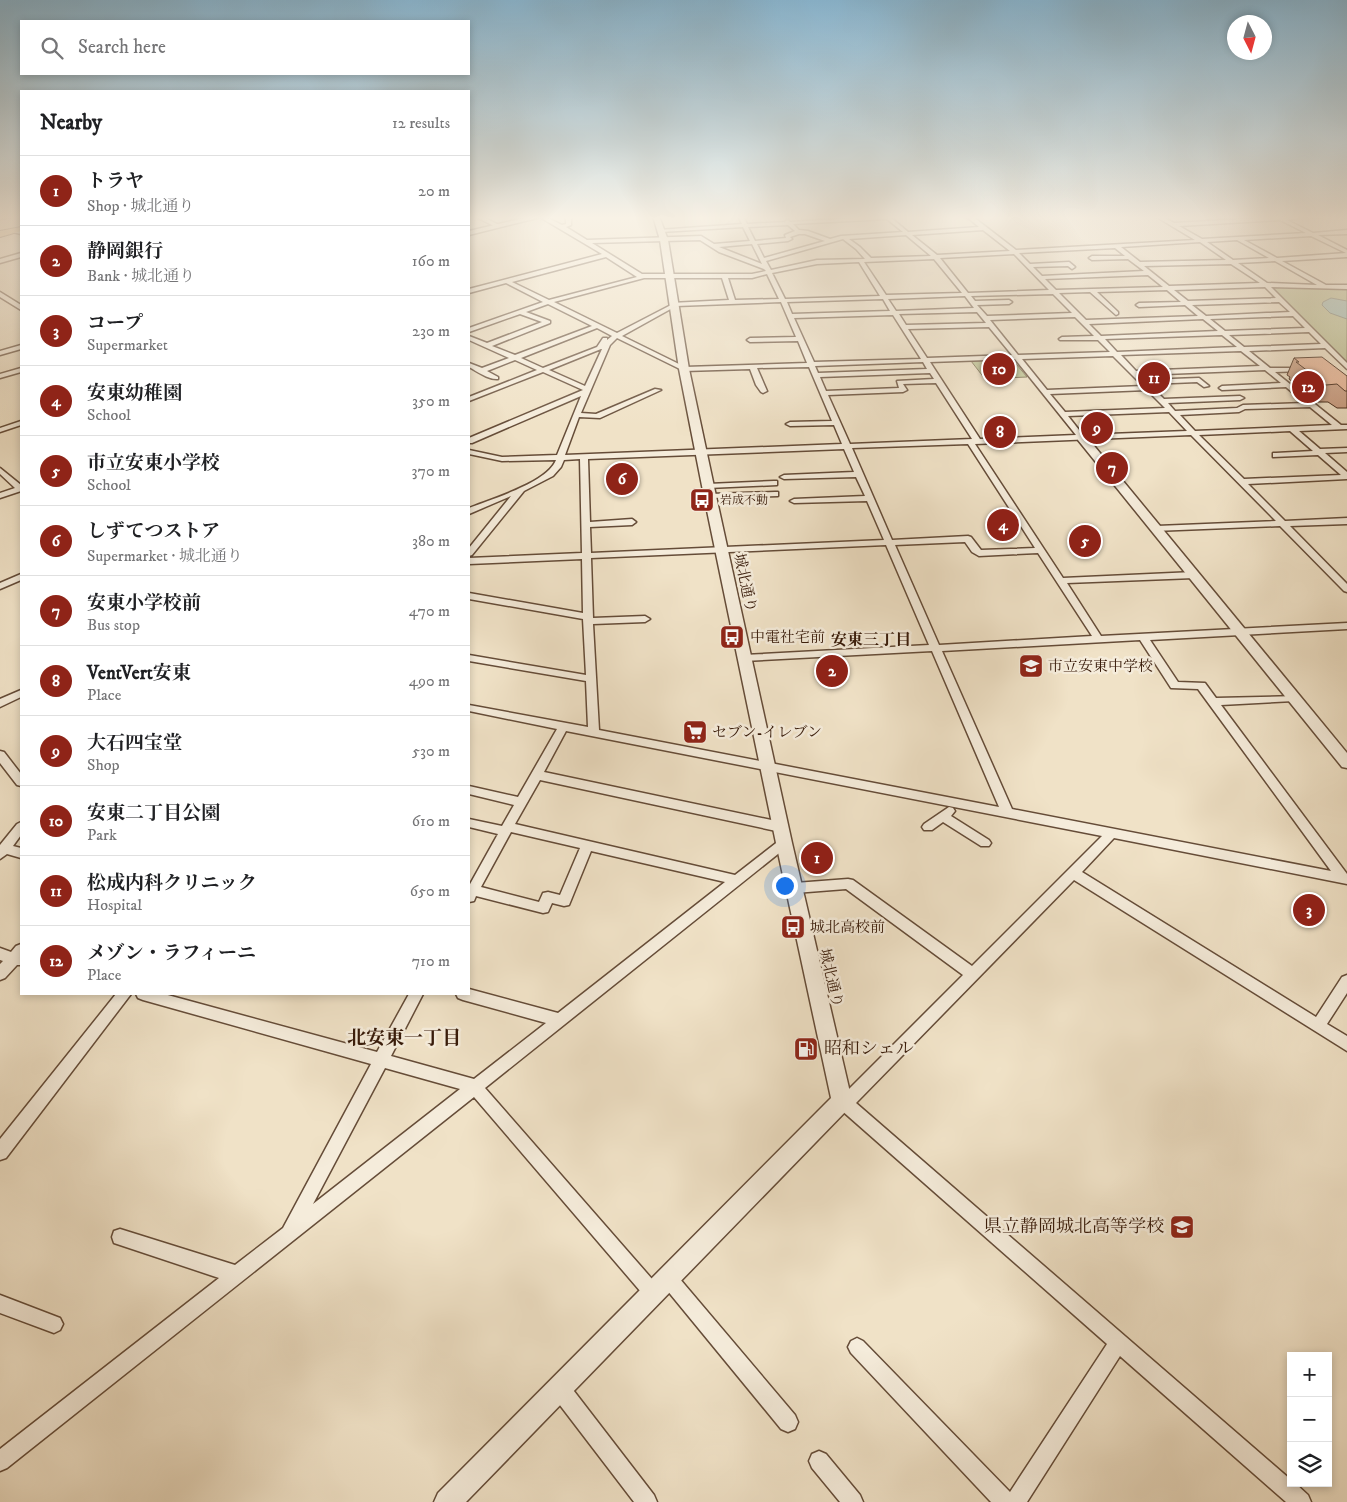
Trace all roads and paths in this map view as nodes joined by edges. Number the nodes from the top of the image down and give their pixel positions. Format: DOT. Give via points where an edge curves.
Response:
graph roads {
  1 [pos="487,286"];
  2 [pos="516,286"];
  3 [pos="608,286"];
  4 [pos="670,286"];
  5 [pos="727,286"];
  6 [pos="775,286"];
  7 [pos="876,286"];
  8 [pos="960,286"];
  9 [pos="1048,286"];
  10 [pos="1165,286"];
  11 [pos="1230,286"];
  12 [pos="1267,286"];
  13 [pos="1298,286"];
  14 [pos="1325,287"];
  15 [pos="1347,287"];
  16 [pos="1167,288"];
  17 [pos="470,291"];
  18 [pos="1092,291"];
  19 [pos="1054,292"];
  20 [pos="0,294"];
  21 [pos="966,294"];
  22 [pos="883,297"];
  23 [pos="20,300"];
  24 [pos="782,300"];
  25 [pos="1281,300"];
  26 [pos="13,302"];
  27 [pos="548,302"];
  28 [pos="733,302"];
  29 [pos="1009,302"];
  30 [pos="973,304"];
  31 [pos="1186,304"];
  32 [pos="673,305"];
  33 [pos="1139,305"];
  34 [pos="0,306"];
  35 [pos="20,307"];
  36 [pos="978,310"];
  37 [pos="521,312"];
  38 [pos="1116,313"];
  39 [pos="894,314"];
  40 [pos="1295,314"];
  41 [pos="1076,315"];
  42 [pos="790,316"];
  43 [pos="1204,317"];
  44 [pos="984,318"];
  45 [pos="1083,322"];
  46 [pos="990,325"];
  47 [pos="597,326"];
  48 [pos="903,328"];
  49 [pos="470,330"];
  50 [pos="1310,330"];
  51 [pos="1222,332"];
  52 [pos="615,335"];
  53 [pos="1098,337"];
  54 [pos="470,339"];
  55 [pos="800,339"];
  56 [pos="1062,339"];
  57 [pos="750,340"];
  58 [pos="482,346"];
  59 [pos="1326,346"];
  60 [pos="20,347"];
  61 [pos="1243,349"];
  62 [pos="0,353"];
  63 [pos="1114,353"];
  64 [pos="1015,357"];
  65 [pos="514,358"];
  66 [pos="924,360"];
  67 [pos="811,364"];
  68 [pos="470,366"];
  69 [pos="753,366"];
  70 [pos="1347,367"];
  71 [pos="1337,368"];
  72 [pos="684,369"];
  73 [pos="1268,369"];
  74 [pos="1308,369"];
  75 [pos="20,370"];
  76 [pos="542,370"];
  77 [pos="481,371"];
  78 [pos="931,371"];
  79 [pos="1134,373"];
  80 [pos="816,375"];
  81 [pos="0,376"];
  82 [pos="496,378"];
  83 [pos="938,381"];
  84 [pos="1146,385"];
  85 [pos="1288,385"];
  86 [pos="1206,386"];
  87 [pos="1222,388"];
  88 [pos="586,390"];
  89 [pos="657,390"];
  90 [pos="763,391"];
  91 [pos="1044,392"];
  92 [pos="823,393"];
  93 [pos="1240,398"];
  94 [pos="470,399"];
  95 [pos="1162,401"];
  96 [pos="1313,406"];
  97 [pos="1172,412"];
  98 [pos="1062,414"];
  99 [pos="576,415"];
  100 [pos="20,423"];
  101 [pos="837,423"];
  102 [pos="790,424"];
  103 [pos="1343,427"];
  104 [pos="1292,429"];
  105 [pos="0,430"];
  106 [pos="1193,433"];
  107 [pos="1082,438"];
  108 [pos="470,441"];
  109 [pos="974,442"];
  110 [pos="847,447"];
  111 [pos="1347,450"];
  112 [pos="470,452"];
  113 [pos="1319,452"];
  114 [pos="701,453"];
  115 [pos="479,455"];
  116 [pos="1276,455"];
  117 [pos="584,457"];
  118 [pos="560,458"];
  119 [pos="470,459"];
  120 [pos="0,470"];
  121 [pos="859,474"];
  122 [pos="784,477"];
  123 [pos="1347,477"];
  124 [pos="1242,482"];
  125 [pos="774,483"];
  126 [pos="20,488"];
  127 [pos="20,489"];
  128 [pos="521,490"];
  129 [pos="709,491"];
  130 [pos="775,494"];
  131 [pos="0,496"];
  132 [pos="869,498"];
  133 [pos="794,501"];
  134 [pos="470,511"];
  135 [pos="1347,520"];
  136 [pos="632,522"];
  137 [pos="1282,523"];
  138 [pos="587,525"];
  139 [pos="1157,529"];
  140 [pos="888,542"];
  141 [pos="721,549"];
  142 [pos="1040,550"];
  143 [pos="470,552"];
  144 [pos="588,556"];
  145 [pos="470,561"];
  146 [pos="1194,575"];
  147 [pos="20,577"];
  148 [pos="1060,581"];
  149 [pos="0,586"];
  150 [pos="1347,589"];
  151 [pos="470,596"];
  152 [pos="588,619"];
  153 [pos="645,619"];
  154 [pos="1347,626"];
  155 [pos="1241,632"];
  156 [pos="1143,637"];
  157 [pos="1099,640"];
  158 [pos="936,649"];
  159 [pos="470,658"];
  160 [pos="744,658"];
  161 [pos="591,679"];
  162 [pos="20,693"];
  163 [pos="1294,698"];
  164 [pos="1,700"];
  165 [pos="1214,702"];
  166 [pos="470,708"];
  167 [pos="563,727"];
  168 [pos="594,733"];
  169 [pos="0,756"];
  170 [pos="1347,763"];
  171 [pos="768,767"];
  172 [pos="536,775"];
  173 [pos="20,781"];
  174 [pos="470,790"];
  175 [pos="522,802"];
  176 [pos="958,804"];
  177 [pos="1008,814"];
  178 [pos="943,816"];
  179 [pos="470,823"];
  180 [pos="928,827"];
  181 [pos="20,828"];
  182 [pos="506,829"];
  183 [pos="1112,834"];
  184 [pos="782,835"];
  185 [pos="984,843"];
  186 [pos="587,846"];
  187 [pos="2,852"];
  188 [pos="20,853"];
  189 [pos="1073,872"];
  190 [pos="1345,879"];
  191 [pos="737,880"];
  192 [pos="795,888"];
  193 [pos="471,894"];
  194 [pos="0,954"];
  195 [pos="19,956"];
  196 [pos="0,974"];
  197 [pos="973,974"];
  198 [pos="1347,981"];
  199 [pos="123,995"];
  200 [pos="147,995"];
  201 [pos="415,995"];
  202 [pos="466,995"];
  203 [pos="560,1020"];
  204 [pos="1318,1026"];
  205 [pos="1347,1044"];
  206 [pos="379,1060"];
  207 [pos="474,1086"];
  208 [pos="844,1103"];
  209 [pos="0,1152"];
  210 [pos="288,1236"];
  211 [pos="120,1237"];
  212 [pos="237,1275"];
  213 [pos="661,1285"];
  214 [pos="0,1304"];
  215 [pos="54,1324"];
  216 [pos="1118,1343"];
  217 [pos="857,1347"];
  218 [pos="560,1389"];
  219 [pos="788,1422"];
  220 [pos="0,1460"];
  221 [pos="818,1461"];
  222 [pos="1016,1501"];
  223 [pos="447,1502"];
  224 [pos="647,1502"];
  225 [pos="853,1502"];
  226 [pos="1301,1502"];
  1 -- 17 [label="street"];
  2 -- 27 [label="street"];
  3 -- 27 [label="street"];
  4 -- 32 [label="street, 城北通り"];
  5 -- 28 [label="street"];
  6 -- 24 [label="street"];
  7 -- 22 [label="street"];
  8 -- 21 [label="street"];
  9 -- 19 [label="street"];
  10 -- 16 [label="street"];
  11 -- 16 [label="street"];
  12 -- 25 [label="street"];
  13 -- 14 [label="street"];
  14 -- 15 [label="street"];
  16 -- 18 [label="street"];
  16 -- 31 [label="street"];
  18 -- 19 [label="street"];
  18 -- 38 [label="street"];
  19 -- 21 [label="street"];
  19 -- 41 [label="street"];
  20 -- 26 [label="street"];
  21 -- 22 [label="street"];
  21 -- 30 [label="street"];
  22 -- 24 [label="street"];
  22 -- 39 [label="street"];
  23 -- 26 [label="street"];
  24 -- 28 [label="street"];
  24 -- 42 [label="street"];
  25 -- 31 [label="street"];
  25 -- 40 [label="street"];
  26 -- 34 [label="street"];
  26 -- 35 [label="street"];
  27 -- 37 [label="street"];
  27 -- 47 [label="street"];
  28 -- 32 [label="street"];
  29 -- 30 [label="street"];
  30 -- 36 [label="street"];
  31 -- 33 [label="street"];
  31 -- 43 [label="street"];
  32 -- 52 [label="street"];
  32 -- 72 [label="street, 城北通り"];
  36 -- 39 [label="street"];
  36 -- 44 [label="street"];
  37 -- 49 [label="street"];
  37 -- 58 [label="street" via="548,322"];
  39 -- 42 [label="street"];
  39 -- 48 [label="street"];
  40 -- 43 [label="street"];
  40 -- 50 [label="street"];
  41 -- 44 [label="street"];
  41 -- 45 [label="street"];
  42 -- 55 [label="street"];
  43 -- 45 [label="street"];
  43 -- 51 [label="street"];
  44 -- 46 [label="street"];
  45 -- 53 [label="street"];
  46 -- 48 [label="street"];
  46 -- 64 [label="street"];
  47 -- 52 [label="street"];
  47 -- 65 [label="street"];
  48 -- 66 [label="street"];
  50 -- 51 [label="street"];
  50 -- 59 [label="street"];
  51 -- 53 [label="street"];
  51 -- 61 [label="street"];
  52 -- 72 [label="street"];
  52 -- 76 [label="street" via="602,342 599,348"];
  52 -- 88 [label="street" via="607,344"];
  53 -- 56 [label="street"];
  53 -- 63 [label="street"];
  54 -- 58 [label="street"];
  55 -- 57 [label="street"];
  55 -- 67 [label="street"];
  58 -- 65 [label="street"];
  59 -- 61 [label="street"];
  59 -- 70 [label="street"];
  60 -- 62 [label="street"];
  61 -- 63 [label="street"];
  61 -- 73 [label="street"];
  63 -- 64 [label="street"];
  63 -- 79 [label="street"];
  64 -- 66 [label="street"];
  64 -- 91 [label="street"];
  65 -- 76 [label="street"];
  65 -- 77 [label="street"];
  66 -- 67 [label="street"];
  66 -- 78 [label="street"];
  67 -- 69 [label="street"];
  67 -- 80 [label="street"];
  68 -- 77 [label="street"];
  69 -- 72 [label="street"];
  69 -- 90 [label="street"];
  70 -- 71 [label="street"];
  72 -- 114 [label="street, 城北通り"];
  73 -- 74 [label="street"];
  73 -- 79 [label="street"];
  73 -- 85 [label="street"];
  75 -- 81 [label="street"];
  76 -- 88 [label="street"];
  76 -- 94 [label="street"];
  77 -- 82 [label="street"];
  78 -- 80 [label="street"];
  78 -- 83 [label="street"];
  79 -- 84 [label="street"];
  80 -- 92 [label="street"];
  83 -- 92 [label="street" via="899,382 904,390"];
  83 -- 109 [label="street"];
  84 -- 86 [label="street" via="1199,380"];
  84 -- 91 [label="street"];
  84 -- 95 [label="street"];
  85 -- 87 [label="street"];
  85 -- 96 [label="street"];
  88 -- 99 [label="street"];
  88 -- 108 [label="street"];
  89 -- 99 [label="street" via="597,416"];
  91 -- 98 [label="street"];
  92 -- 101 [label="street"];
  93 -- 95 [label="street"];
  95 -- 97 [label="street"];
  96 -- 97 [label="street"];
  96 -- 103 [label="street"];
  97 -- 98 [label="street"];
  97 -- 106 [label="street"];
  98 -- 107 [label="street"];
  99 -- 118 [label="street"];
  100 -- 105 [label="street"];
  101 -- 102 [label="street"];
  101 -- 110 [label="street"];
  103 -- 104 [label="street"];
  104 -- 106 [label="street"];
  104 -- 113 [label="street"];
  106 -- 107 [label="street"];
  106 -- 124 [label="street"];
  107 -- 109 [label="street"];
  107 -- 139 [label="street"];
  109 -- 110 [label="street"];
  109 -- 142 [label="street"];
  110 -- 114 [label="street"];
  110 -- 121 [label="street"];
  111 -- 113 [label="street"];
  112 -- 115 [label="street"];
  113 -- 116 [label="street"];
  113 -- 123 [label="street"];
  114 -- 117 [label="street"];
  114 -- 129 [label="street, 城北通り"];
  115 -- 118 [label="street" via="502,459"];
  115 -- 119 [label="street"];
  117 -- 118 [label="street"];
  117 -- 138 [label="street"];
  118 -- 128 [label="street" via="550,474"];
  120 -- 126 [label="street"];
  121 -- 122 [label="street"];
  121 -- 132 [label="street"];
  123 -- 124 [label="street"];
  124 -- 137 [label="street"];
  125 -- 129 [label="street"];
  127 -- 131 [label="street"];
  128 -- 134 [label="street"];
  128 -- 143 [label="street"];
  129 -- 130 [label="street"];
  129 -- 141 [label="street, 城北通り"];
  132 -- 133 [label="street"];
  132 -- 140 [label="street"];
  135 -- 137 [label="street"];
  136 -- 138 [label="street"];
  137 -- 139 [label="street"];
  137 -- 150 [label="street"];
  138 -- 144 [label="street"];
  139 -- 146 [label="street"];
  140 -- 141 [label="street"];
  140 -- 142 [label="street" via="968,539 979,553"];
  140 -- 158 [label="street"];
  141 -- 144 [label="street"];
  141 -- 160 [label="street, 城北通り"];
  142 -- 148 [label="street"];
  144 -- 145 [label="street"];
  144 -- 152 [label="street"];
  146 -- 148 [label="street"];
  146 -- 155 [label="street"];
  147 -- 149 [label="street"];
  148 -- 157 [label="street"];
  151 -- 152 [label="street"];
  152 -- 153 [label="street"];
  152 -- 161 [label="street"];
  154 -- 155 [label="street"];
  155 -- 156 [label="street"];
  155 -- 163 [label="street"];
  156 -- 157 [label="street"];
  156 -- 165 [label="street" via="1175,686 1201,685"];
  157 -- 158 [label="street"];
  158 -- 160 [label="street"];
  158 -- 177 [label="street"];
  159 -- 161 [label="street"];
  160 -- 171 [label="street, 城北通り"];
  161 -- 168 [label="street"];
  162 -- 164 [label="street"];
  163 -- 165 [label="street"];
  163 -- 170 [label="street"];
  165 -- 190 [label="street"];
  166 -- 167 [label="street"];
  167 -- 168 [label="street"];
  167 -- 172 [label="street"];
  168 -- 171 [label="street"];
  169 -- 173 [label="street"];
  171 -- 176 [label="street"];
  171 -- 184 [label="street, 城北通り"];
  172 -- 175 [label="street"];
  172 -- 184 [label="street"];
  174 -- 175 [label="street"];
  175 -- 182 [label="street"];
  176 -- 177 [label="street"];
  176 -- 178 [label="street"];
  177 -- 183 [label="street"];
  178 -- 180 [label="street"];
  178 -- 185 [label="street"];
  179 -- 182 [label="street"];
  181 -- 187 [label="street"];
  182 -- 186 [label="street"];
  182 -- 193 [label="street"];
  183 -- 189 [label="street"];
  183 -- 190 [label="street"];
  184 -- 191 [label="street"];
  184 -- 192 [label="street, 城北通り"];
  186 -- 191 [label="street"];
  186 -- 193 [label="street" via="564,901 548,898 544,908"];
  187 -- 188 [label="street"];
  189 -- 197 [label="street"];
  189 -- 204 [label="street"];
  191 -- 203 [label="street"];
  192 -- 197 [label="street" via="848,884"];
  192 -- 208 [label="street, 城北通り"];
  194 -- 195 [label="street"];
  195 -- 196 [label="street"];
  197 -- 208 [label="street"];
  198 -- 204 [label="street"];
  199 -- 209 [label="street"];
  200 -- 206 [label="street"];
  201 -- 206 [label="street"];
  202 -- 203 [label="street"];
  203 -- 207 [label="street"];
  204 -- 205 [label="street"];
  206 -- 207 [label="street"];
  206 -- 210 [label="street"];
  207 -- 210 [label="street"];
  207 -- 213 [label="street"];
  208 -- 213 [label="street"];
  208 -- 216 [label="street"];
  210 -- 212 [label="street"];
  211 -- 212 [label="street"];
  212 -- 220 [label="street"];
  213 -- 218 [label="street"];
  213 -- 219 [label="street"];
  214 -- 215 [label="street"];
  216 -- 222 [label="street"];
  216 -- 226 [label="street"];
  217 -- 222 [label="street"];
  218 -- 223 [label="street"];
  218 -- 224 [label="street"];
  221 -- 225 [label="street"];
}
